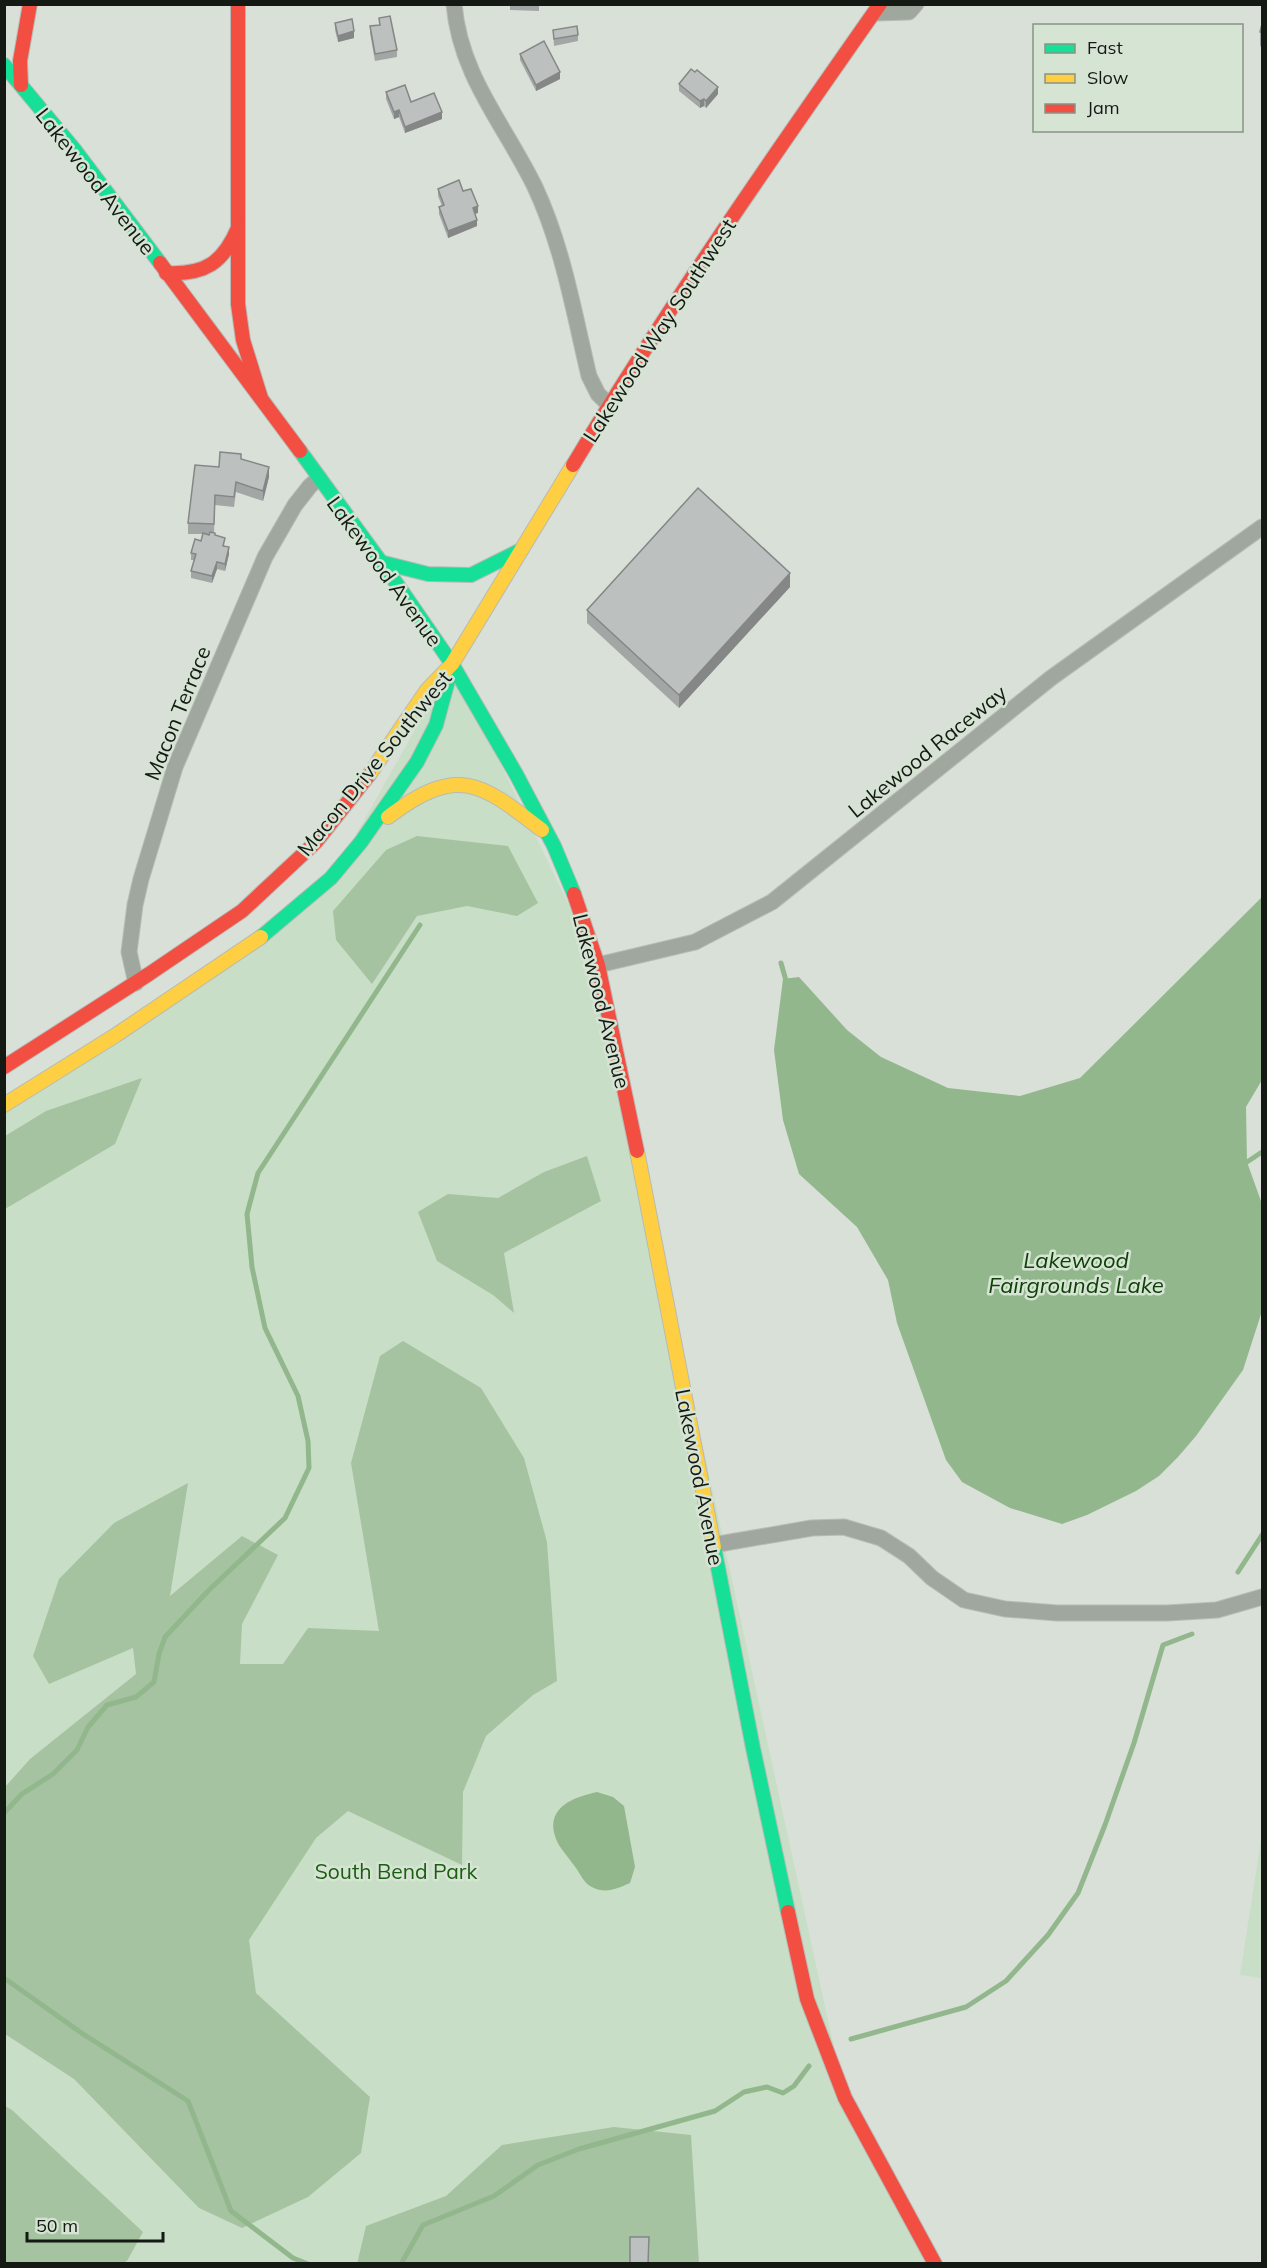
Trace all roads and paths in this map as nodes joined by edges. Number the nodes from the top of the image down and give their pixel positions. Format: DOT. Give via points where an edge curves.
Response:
graph roads {
  1 [pos="30,4"];
  2 [pos="238,4"];
  3 [pos="454,4"];
  4 [pos="916,4"];
  5 [pos="878,9"];
  6 [pos="4,65"];
  7 [pos="21,85"];
  8 [pos="238,228"];
  9 [pos="166,273"];
  10 [pos="261,398"];
  11 [pos="609,405"];
  12 [pos="319,478"];
  13 [pos="1263,527"];
  14 [pos="521,550"];
  15 [pos="380,562"];
  16 [pos="452,664"];
  17 [pos="548,836"];
  18 [pos="361,843"];
  19 [pos="598,965"];
  20 [pos="136,983"];
  21 [pos="4,1067"];
  22 [pos="4,1104"];
  23 [pos="713,1545"];
  24 [pos="1263,1597"];
  25 [pos="935,2264"];
  1 -- 7 [label="main road" via="20,61"];
  2 -- 8 [label="main road"];
  3 -- 11 [label="street" via="469,68 534,187 555,240 589,376"];
  4 -- 5 [label="street" via="909,12"];
  5 -- 11 [label="main road, Lakewood Way Southwest" via="784,140"];
  6 -- 7 [label="main road, Lakewood Avenue"];
  7 -- 9 [label="main road, Lakewood Avenue"];
  8 -- 9 [label="main road" via="228,251 209,267"];
  8 -- 10 [label="main road" via="243,340"];
  9 -- 10 [label="main road, Lakewood Avenue"];
  10 -- 12 [label="main road, Lakewood Avenue"];
  11 -- 14 [label="main road, Lakewood Way Southwest"];
  12 -- 15 [label="main road, Lakewood Avenue"];
  12 -- 20 [label="street, Macon Terrace" via="295,505 265,557 175,767 135,905 129,951"];
  13 -- 19 [label="street, Lakewood Raceway" via="1052,678 772,902 694,942"];
  14 -- 15 [label="main road" via="471,575 428,574"];
  14 -- 16 [label="main road, Lakewood Way Southwest"];
  15 -- 16 [label="main road, Lakewood Avenue"];
  16 -- 17 [label="main road, Lakewood Avenue"];
  16 -- 18 [label="main road, Macon Drive Southwest" via="436,725 417,762"];
  16 -- 20 [label="main road, Macon Drive Southwest" via="427,690 367,778 316,842 242,911"];
  17 -- 18 [label="main road" via="490,793 451,783 411,798"];
  17 -- 19 [label="main road, Lakewood Avenue" via="582,912"];
  18 -- 22 [label="main road, Macon Drive Southwest" via="331,879 261,937 116,1035"];
  19 -- 23 [label="main road, Lakewood Avenue"];
  20 -- 21 [label="main road, Macon Drive Southwest"];
  23 -- 24 [label="street" via="812,1528 844,1527 881,1538 964,1600 1005,1609 1167,1613 1217,1610"];
  23 -- 25 [label="main road, Lakewood Avenue" via="807,1999 845,2098"];
}
